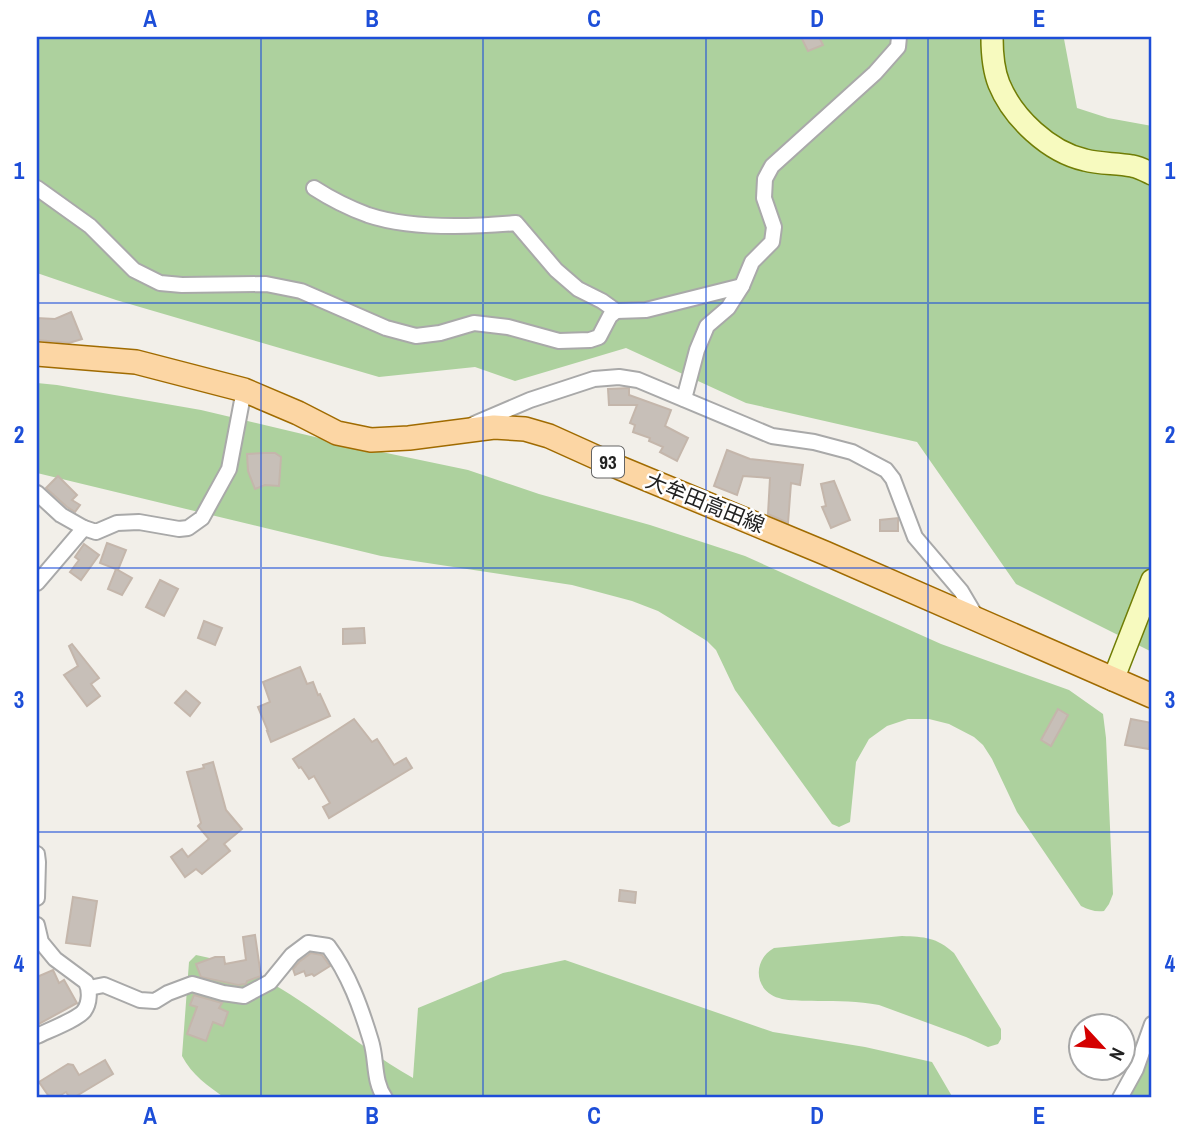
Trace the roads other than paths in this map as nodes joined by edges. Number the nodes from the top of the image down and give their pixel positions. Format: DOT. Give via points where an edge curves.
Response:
graph roads {
  1 [pos="899,37"];
  2 [pos="992,37"];
  3 [pos="1152,174"];
  4 [pos="37,188"];
  5 [pos="314,188"];
  6 [pos="742,286"];
  7 [pos="616,311"];
  8 [pos="37,354"];
  9 [pos="244,390"];
  10 [pos="684,398"];
  11 [pos="458,431"];
  12 [pos="37,493"];
  13 [pos="84,528"];
  14 [pos="1152,580"];
  15 [pos="37,583"];
  16 [pos="977,619"];
  17 [pos="1113,680"];
  18 [pos="1152,696"];
  19 [pos="37,854"];
  20 [pos="37,898"];
  21 [pos="37,925"];
  22 [pos="89,988"];
  23 [pos="1152,1024"];
  24 [pos="37,1036"];
  25 [pos="385,1098"];
  26 [pos="1120,1098"];
  1 -- 6 [label="street" via="898,47 875,73 772,166 765,179 764,198 774,227 772,242 752,262"];
  2 -- 3 [label="street" via="999,83 1035,134 1082,160 1135,166"];
  4 -- 7 [label="street" via="90,226 134,270 160,283 266,284 301,291 416,336 474,323 559,341 590,340 598,337"];
  5 -- 7 [label="street" via="370,216 414,224 516,223 578,289"];
  6 -- 7 [label="street" via="646,310"];
  6 -- 10 [label="street" via="728,308 708,326"];
  8 -- 9 [label="main road, 大牟田高田線 / 93" via="136,362"];
  9 -- 11 [label="main road, 大牟田高田線 / 93" via="337,433 371,440"];
  9 -- 13 [label="street" via="229,469 202,518 178,529 139,522 117,523 96,531"];
  10 -- 11 [label="street" via="638,380 594,379"];
  10 -- 16 [label="street" via="772,436 852,452 886,470 915,537 961,591"];
  11 -- 16 [label="main road, 大牟田高田線 / 93" via="514,428 549,436"];
  12 -- 13 [label="street"];
  13 -- 15 [label="street"];
  14 -- 17 [label="street"];
  16 -- 17 [label="main road, 大牟田高田線 / 93"];
  17 -- 18 [label="main road, 大牟田高田線 / 93"];
  19 -- 20 [label="street"];
  21 -- 22 [label="street" via="41,942 55,959"];
  22 -- 24 [label="street" via="84,1012"];
  22 -- 25 [label="street" via="104,985 140,1000 155,1001 192,985 244,996 270,982 308,943 328,946 349,979 372,1042 379,1089"];
  23 -- 26 [label="street"];
}
